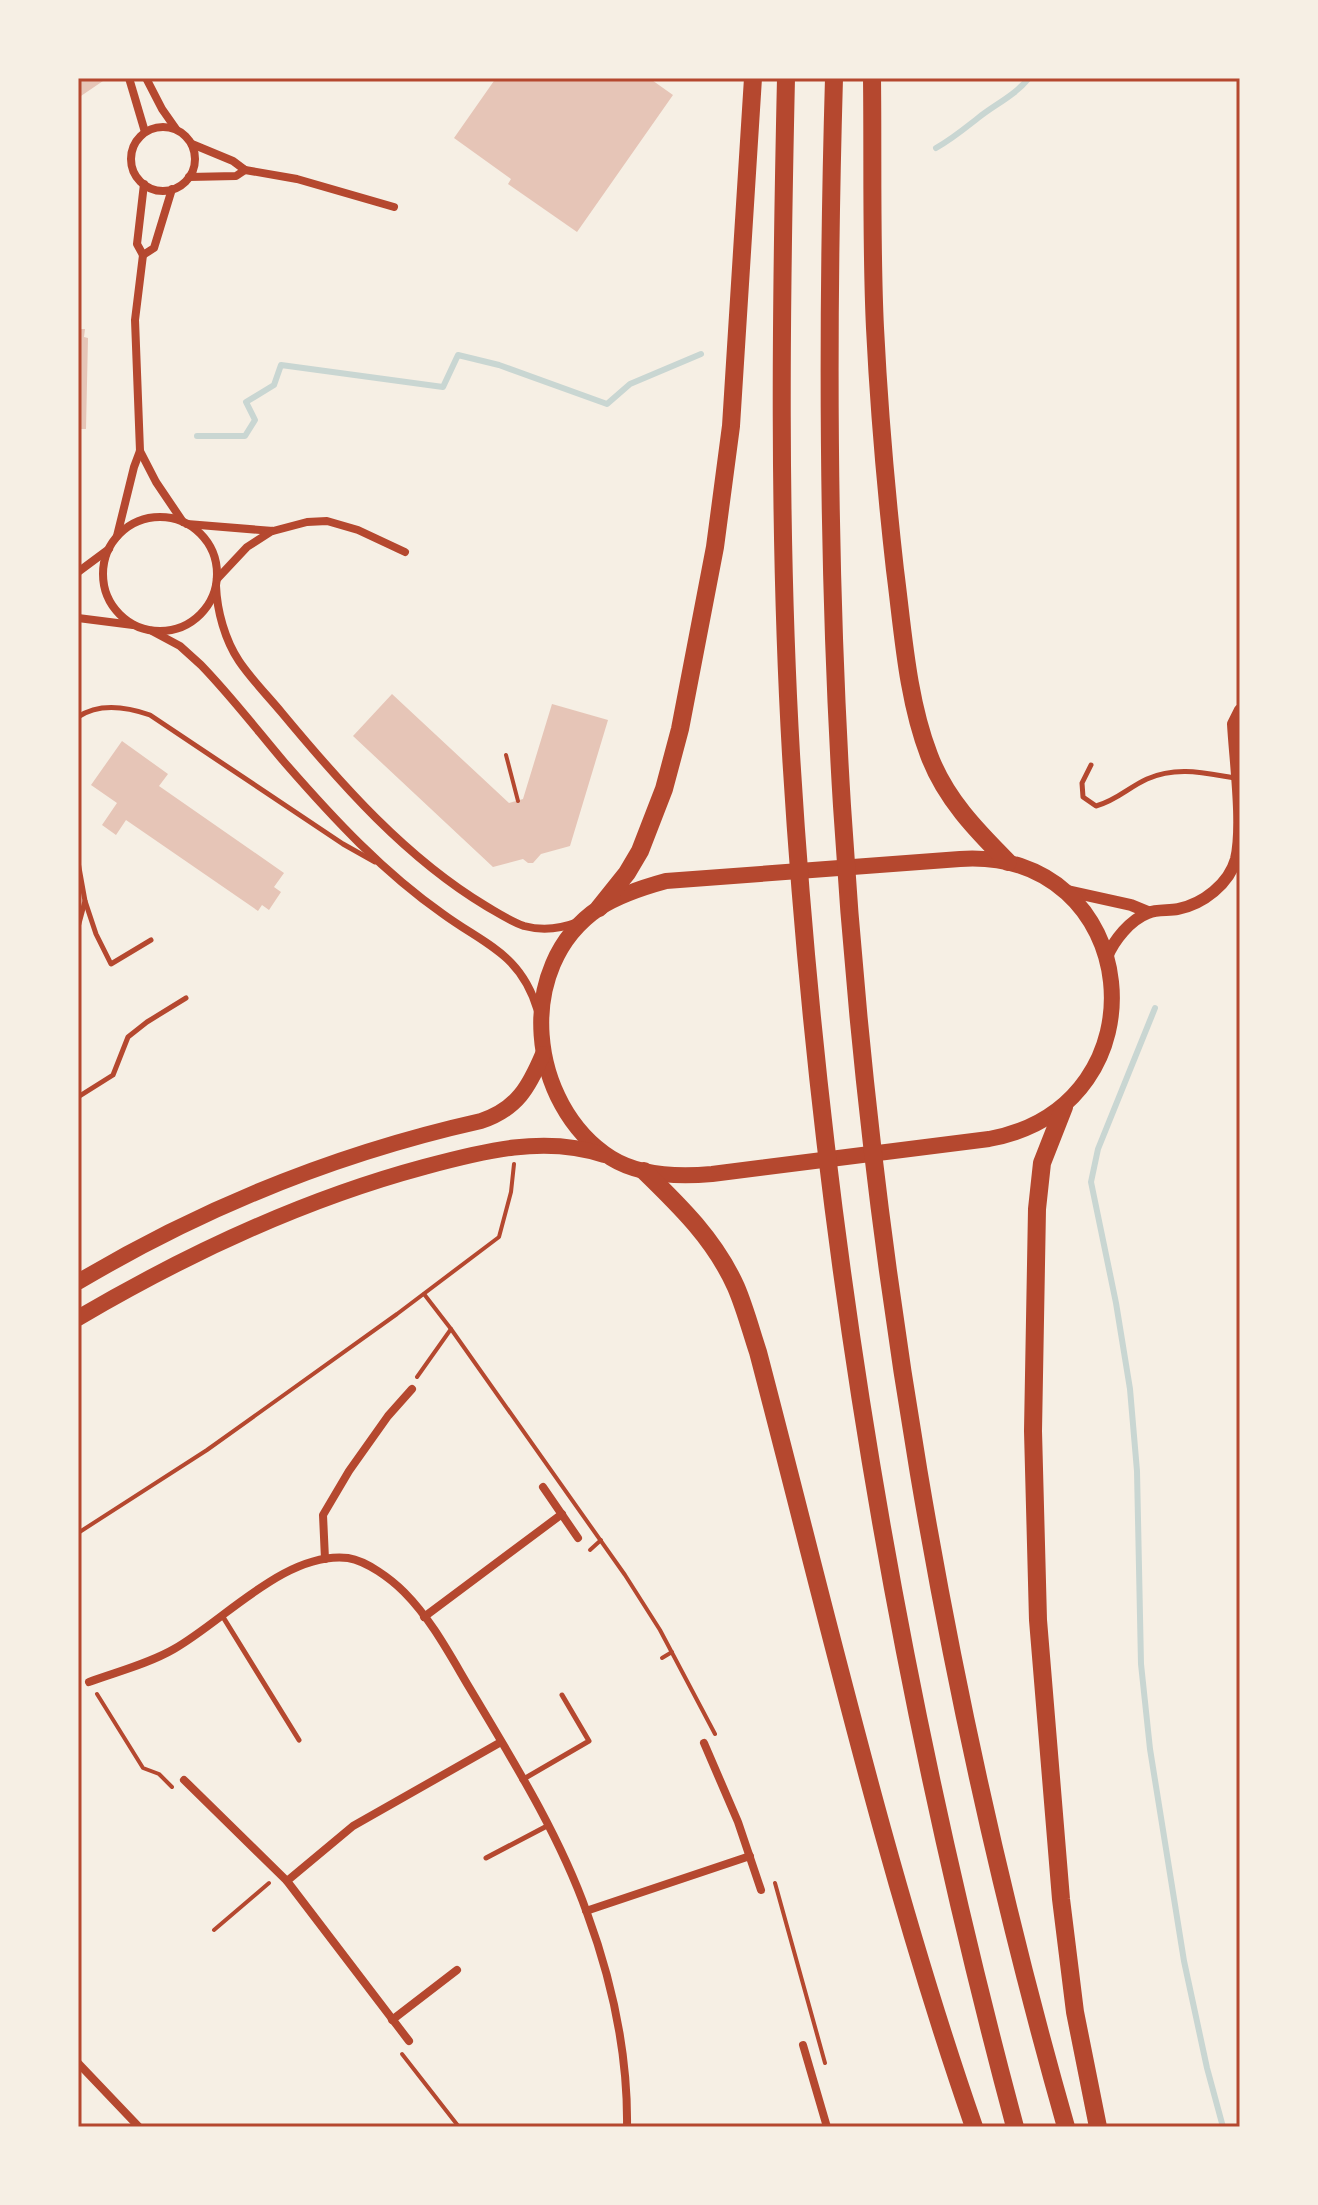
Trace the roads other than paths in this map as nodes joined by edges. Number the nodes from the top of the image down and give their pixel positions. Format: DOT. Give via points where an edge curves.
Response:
graph roads {
  1 [pos="129,78"];
  2 [pos="146,78"];
  3 [pos="753,78"];
  4 [pos="786,78"];
  5 [pos="834,78"];
  6 [pos="872,78"];
  7 [pos="176,129"];
  8 [pos="145,132"];
  9 [pos="192,144"];
  10 [pos="245,170"];
  11 [pos="189,177"];
  12 [pos="144,184"];
  13 [pos="172,189"];
  14 [pos="394,207"];
  15 [pos="143,255"];
  16 [pos="140,451"];
  17 [pos="185,523"];
  18 [pos="273,531"];
  19 [pos="117,536"];
  20 [pos="109,549"];
  21 [pos="405,552"];
  22 [pos="78,572"];
  23 [pos="216,582"];
  24 [pos="78,618"];
  25 [pos="134,625"];
  26 [pos="152,631"];
  27 [pos="1240,710"];
  28 [pos="78,717"];
  29 [pos="1091,765"];
  30 [pos="1238,778"];
  31 [pos="78,862"];
  32 [pos="1008,862"];
  33 [pos="383,867"];
  34 [pos="1063,890"];
  35 [pos="85,901"];
  36 [pos="1148,912"];
  37 [pos="591,914"];
  38 [pos="78,927"];
  39 [pos="151,940"];
  40 [pos="1107,957"];
  41 [pos="186,998"];
  42 [pos="541,1024"];
  43 [pos="543,1054"];
  44 [pos="78,1097"];
  45 [pos="1064,1107"];
  46 [pos="609,1157"];
  47 [pos="644,1171"];
  48 [pos="78,1282"];
  49 [pos="78,1318"];
  50 [pos="412,1389"];
  51 [pos="543,1487"];
  52 [pos="562,1514"];
  53 [pos="578,1538"];
  54 [pos="325,1559"];
  55 [pos="223,1617"];
  56 [pos="424,1617"];
  57 [pos="89,1682"];
  58 [pos="562,1695"];
  59 [pos="299,1740"];
  60 [pos="501,1742"];
  61 [pos="704,1743"];
  62 [pos="184,1780"];
  63 [pos="522,1780"];
  64 [pos="547,1826"];
  65 [pos="750,1856"];
  66 [pos="486,1858"];
  67 [pos="287,1881"];
  68 [pos="761,1890"];
  69 [pos="586,1911"];
  70 [pos="457,1970"];
  71 [pos="392,2020"];
  72 [pos="409,2041"];
  73 [pos="803,2045"];
  74 [pos="78,2063"];
  75 [pos="139,2127"];
  76 [pos="627,2127"];
  77 [pos="827,2127"];
  78 [pos="974,2127"];
  79 [pos="1015,2127"];
  80 [pos="1066,2127"];
  81 [pos="1098,2127"];
  1 -- 8 [label="street"];
  2 -- 7 [label="street"];
  3 -- 37 [label="highway" via="731,426 715,547 680,729 640,851"];
  4 -- 79 [label="highway" via="785,611 796,829 825,1143 847,1322 898,1625"];
  5 -- 80 [label="highway" via="832,599 847,882 873,1143 908,1396 953,1656"];
  6 -- 32 [label="highway" via="875,339 906,657 929,756 963,815"];
  7 -- 8 [label="street" via="155,127"];
  7 -- 9 [label="street"];
  8 -- 12 [label="street" via="131,161"];
  9 -- 10 [label="street"];
  9 -- 11 [label="street" via="196,156"];
  10 -- 11 [label="street" via="236,176"];
  10 -- 14 [label="street"];
  11 -- 13 [label="street"];
  12 -- 13 [label="street"];
  12 -- 15 [label="street" via="137,244"];
  13 -- 15 [label="street" via="154,248"];
  15 -- 16 [label="street" via="135,320"];
  16 -- 17 [label="street"];
  16 -- 19 [label="street"];
  17 -- 18 [label="street"];
  17 -- 19 [label="street" via="145,519"];
  17 -- 23 [label="street" via="214,555"];
  18 -- 21 [label="street" via="318,521 339,523"];
  18 -- 23 [label="street" via="247,547"];
  19 -- 20 [label="street"];
  20 -- 22 [label="street"];
  20 -- 25 [label="street" via="103,573 106,593"];
  23 -- 26 [label="street" via="210,601 193,620"];
  23 -- 37 [label="street" via="217,605 239,660 337,777 391,832 460,889 518,923 553,929"];
  24 -- 25 [label="street"];
  25 -- 26 [label="street"];
  26 -- 33 [label="street" via="180,646 210,675 325,809"];
  27 -- 30 [label="street" via="1233,724"];
  28 -- 33 [label="lane" via="100,708 150,715"];
  29 -- 30 [label="lane" via="1082,783 1083,797 1096,806 1170,771"];
  30 -- 36 [label="street" via="1235,861 1223,882 1193,905"];
  31 -- 35 [label="lane"];
  32 -- 34 [label="main road"];
  32 -- 37 [label="main road" via="960,859 684,879 647,886"];
  33 -- 42 [label="street" via="512,962 531,990"];
  34 -- 36 [label="street"];
  34 -- 40 [label="main road" via="1089,919"];
  35 -- 38 [label="lane"];
  35 -- 39 [label="lane" via="111,964"];
  36 -- 40 [label="street" via="1124,931"];
  37 -- 42 [label="main road" via="549,976"];
  40 -- 45 [label="main road" via="1113,1006 1106,1040 1088,1078"];
  41 -- 44 [label="lane" via="128,1037 113,1075"];
  42 -- 43 [label="main road"];
  43 -- 46 [label="main road" via="559,1101"];
  43 -- 48 [label="main road" via="523,1095 499,1114 369,1150 267,1187 178,1227"];
  45 -- 47 [label="main road" via="1029,1128 989,1139 712,1174"];
  45 -- 81 [label="highway" via="1042,1163 1037,1209 1033,1431 1038,1620 1061,1899 1075,2012"];
  46 -- 47 [label="main road"];
  46 -- 49 [label="main road" via="574,1147 528,1145 367,1183 244,1231"];
  47 -- 78 [label="highway" via="691,1217 737,1289 930,1995"];
  50 -- 54 [label="street" via="349,1471 323,1515"];
  51 -- 52 [label="street"];
  52 -- 53 [label="street"];
  52 -- 56 [label="street"];
  54 -- 55 [label="street" via="278,1576"];
  54 -- 56 [label="street" via="350,1558 373,1568 405,1593"];
  55 -- 57 [label="street" via="171,1651"];
  55 -- 59 [label="lane"];
  56 -- 60 [label="street"];
  58 -- 63 [label="lane" via="589,1741"];
  60 -- 63 [label="street"];
  60 -- 67 [label="street" via="353,1826"];
  61 -- 65 [label="street"];
  62 -- 67 [label="street"];
  63 -- 64 [label="street"];
  64 -- 66 [label="lane"];
  64 -- 69 [label="street"];
  65 -- 68 [label="street"];
  65 -- 69 [label="street"];
  67 -- 71 [label="street"];
  69 -- 76 [label="street" via="616,2017"];
  70 -- 71 [label="street"];
  71 -- 72 [label="street"];
  73 -- 77 [label="street"];
  74 -- 75 [label="street"];
}
